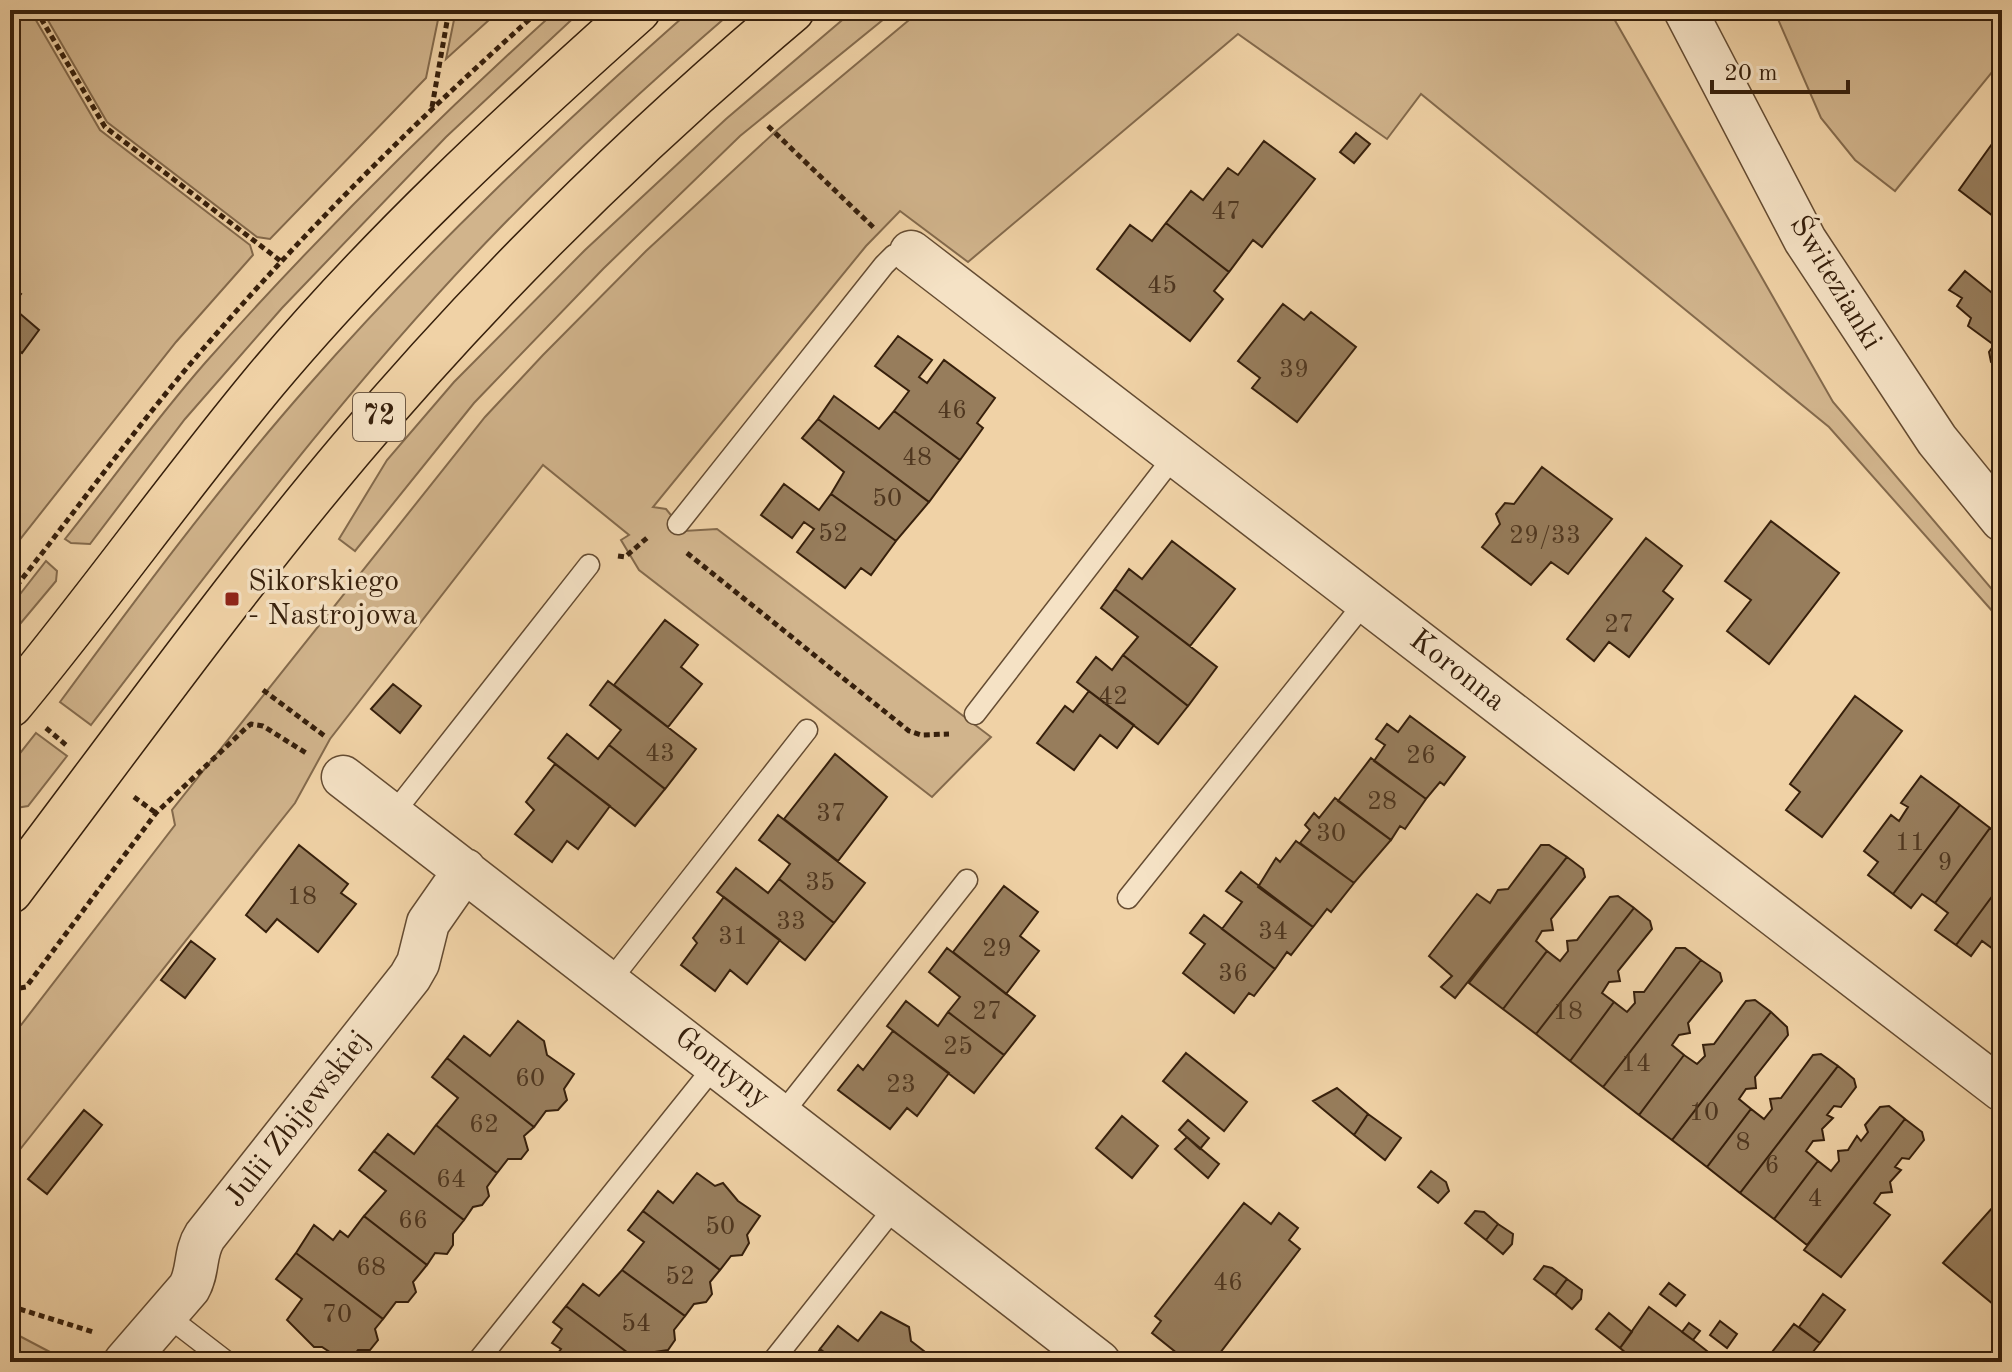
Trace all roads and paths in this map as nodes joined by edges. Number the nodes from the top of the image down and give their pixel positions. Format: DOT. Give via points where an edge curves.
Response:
graph roads {
  1 [pos="36,10"];
  2 [pos="449,10"];
  3 [pos="540,10"];
  4 [pos="638,10"];
  5 [pos="792,10"];
  6 [pos="1691,16"];
  7 [pos="432,109"];
  8 [pos="768,126"];
  9 [pos="911,252"];
  10 [pos="282,262"];
  11 [pos="1175,455"];
  12 [pos="2002,520"];
  13 [pos="678,524"];
  14 [pos="589,565"];
  15 [pos="10,594"];
  16 [pos="1366,601"];
  17 [pos="263,690"];
  18 [pos="975,714"];
  19 [pos="26,715"];
  20 [pos="807,730"];
  21 [pos="72,750"];
  22 [pos="336,758"];
  23 [pos="129,793"];
  24 [pos="156,813"];
  25 [pos="393,814"];
  26 [pos="465,870"];
  27 [pos="967,880"];
  28 [pos="10,891"];
  29 [pos="1128,898"];
  30 [pos="610,981"];
  31 [pos="10,990"];
  32 [pos="717,1063"];
  33 [pos="2002,1090"];
  34 [pos="782,1114"];
  35 [pos="898,1203"];
  36 [pos="10,1306"];
  37 [pos="166,1315"];
  38 [pos="132,1354"];
  39 [pos="227,1362"];
  40 [pos="477,1362"];
  41 [pos="772,1362"];
  42 [pos="1099,1362"];
  1 -- 10 [label="path" via="105,127"];
  2 -- 7 [label="path"];
  3 -- 7 [label="path"];
  4 -- 19 [label="main road" via="413,221 267,379"];
  5 -- 28 [label="main road, 72" via="597,182 456,329 349,451"];
  6 -- 12 [label="street, Świtezianki" via="1805,240 1937,440"];
  7 -- 10 [label="path"];
  8 -- 9 [label="path" via="879,233"];
  9 -- 11 [label="street, Koronna"];
  9 -- 13 [label="lane" via="894,255 884,265"];
  10 -- 15 [label="path" via="173,384"];
  11 -- 16 [label="street, Koronna"];
  11 -- 18 [label="lane"];
  13 -- 14 [label="path" via="663,527 625,557 604,555"];
  13 -- 18 [label="path" via="675,532 692,558 909,731 951,733"];
  14 -- 25 [label="lane"];
  16 -- 29 [label="lane"];
  16 -- 33 [label="street, Koronna"];
  17 -- 22 [label="path"];
  19 -- 21 [label="path"];
  20 -- 30 [label="lane"];
  22 -- 24 [label="path" via="251,724"];
  22 -- 25 [label="street, Gontyny"];
  23 -- 24 [label="path"];
  24 -- 31 [label="path" via="26,987"];
  25 -- 26 [label="street, Gontyny"];
  26 -- 30 [label="street, Gontyny"];
  26 -- 37 [label="street, Julii Zbijewskiej" via="428,923 410,977 205,1236 197,1249 196,1277"];
  27 -- 34 [label="lane"];
  30 -- 32 [label="street, Gontyny"];
  32 -- 34 [label="street, Gontyny"];
  32 -- 40 [label="lane"];
  34 -- 35 [label="street, Gontyny"];
  35 -- 41 [label="lane"];
  35 -- 42 [label="street, Gontyny"];
  36 -- 38 [label="path"];
  37 -- 38 [label="street, Julii Zbijewskiej"];
  37 -- 39 [label="lane"];
}
